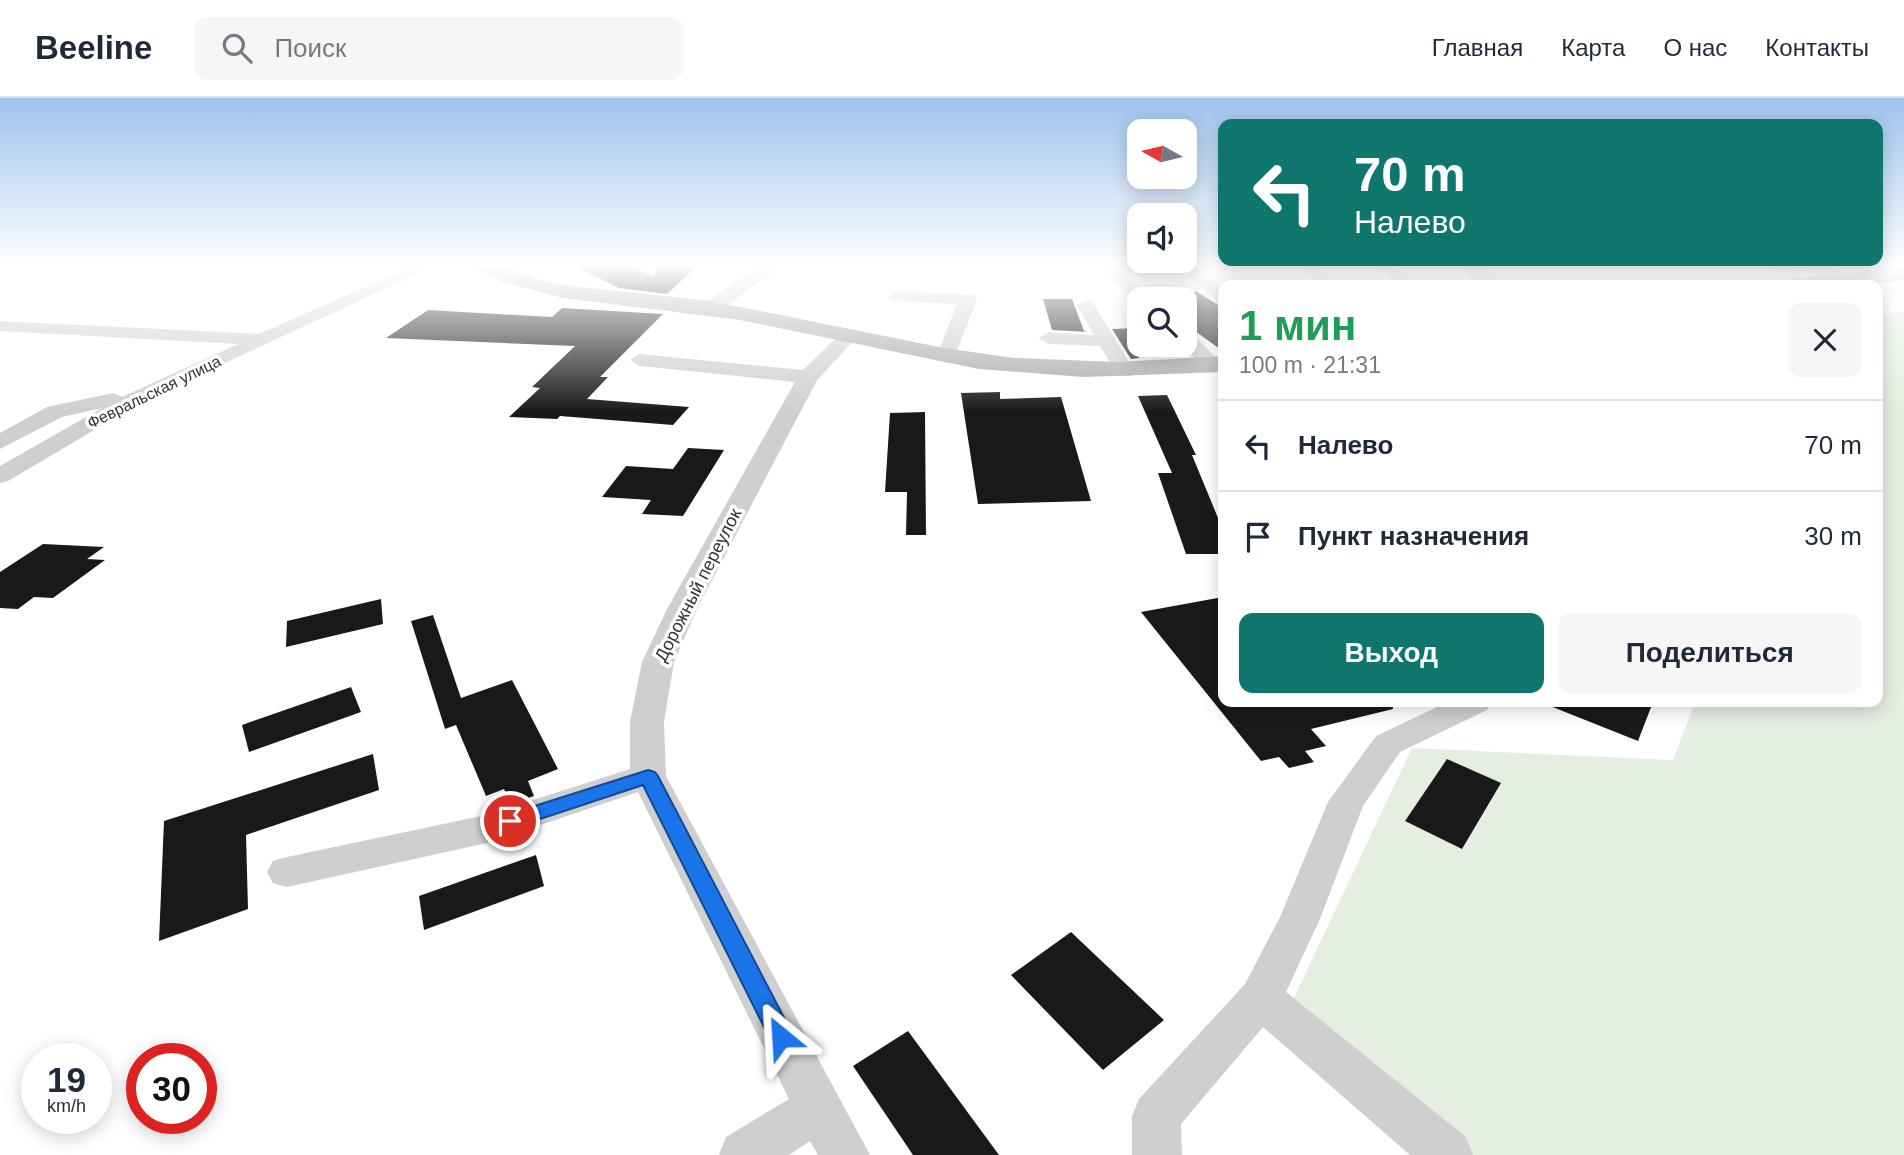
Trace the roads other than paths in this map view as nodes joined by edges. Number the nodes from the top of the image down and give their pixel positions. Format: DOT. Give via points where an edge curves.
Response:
graph roads {
  1 [pos="318,314"];
  2 [pos="749,314"];
  3 [pos="962,314"];
  4 [pos="1092,314"];
  5 [pos="0,326"];
  6 [pos="849,336"];
  7 [pos="1048,338"];
  8 [pos="261,340"];
  9 [pos="1108,341"];
  10 [pos="1197,350"];
  11 [pos="946,356"];
  12 [pos="640,360"];
  13 [pos="1216,364"];
  14 [pos="1125,372"];
  15 [pos="808,377"];
  16 [pos="138,396"];
  17 [pos="0,442"];
  18 [pos="0,476"];
  19 [pos="1465,707"];
  20 [pos="648,776"];
  21 [pos="287,872"];
  22 [pos="1261,998"];
  23 [pos="818,1108"];
  24 [pos="744,1155"];
  25 [pos="845,1155"];
  26 [pos="1157,1155"];
  27 [pos="1448,1155"];
  1 -- 8 [label="street, Февральская улица"];
  2 -- 6 [label="main road"];
  3 -- 11 [label="street"];
  4 -- 9 [label="street"];
  5 -- 8 [label="street"];
  6 -- 11 [label="main road"];
  6 -- 15 [label="street, Дорожный переулок"];
  7 -- 9 [label="street"];
  8 -- 16 [label="street, Февральская улица"];
  9 -- 14 [label="street"];
  10 -- 13 [label="street"];
  11 -- 14 [label="main road" via="1036,369"];
  12 -- 15 [label="street"];
  13 -- 14 [label="main road"];
  15 -- 20 [label="street, Дорожный переулок" via="657,662 647,722"];
  16 -- 17 [label="street" via="55,412"];
  16 -- 18 [label="street, Февральская улица"];
  19 -- 22 [label="street" via="1388,744 1346,802 1300,919"];
  20 -- 21 [label="street" via="487,829"];
  20 -- 23 [label="street, Дорожный переулок"];
  22 -- 26 [label="street" via="1156,1116"];
  22 -- 27 [label="street"];
  23 -- 24 [label="street"];
  23 -- 25 [label="street, Дорожный переулок"];
}
